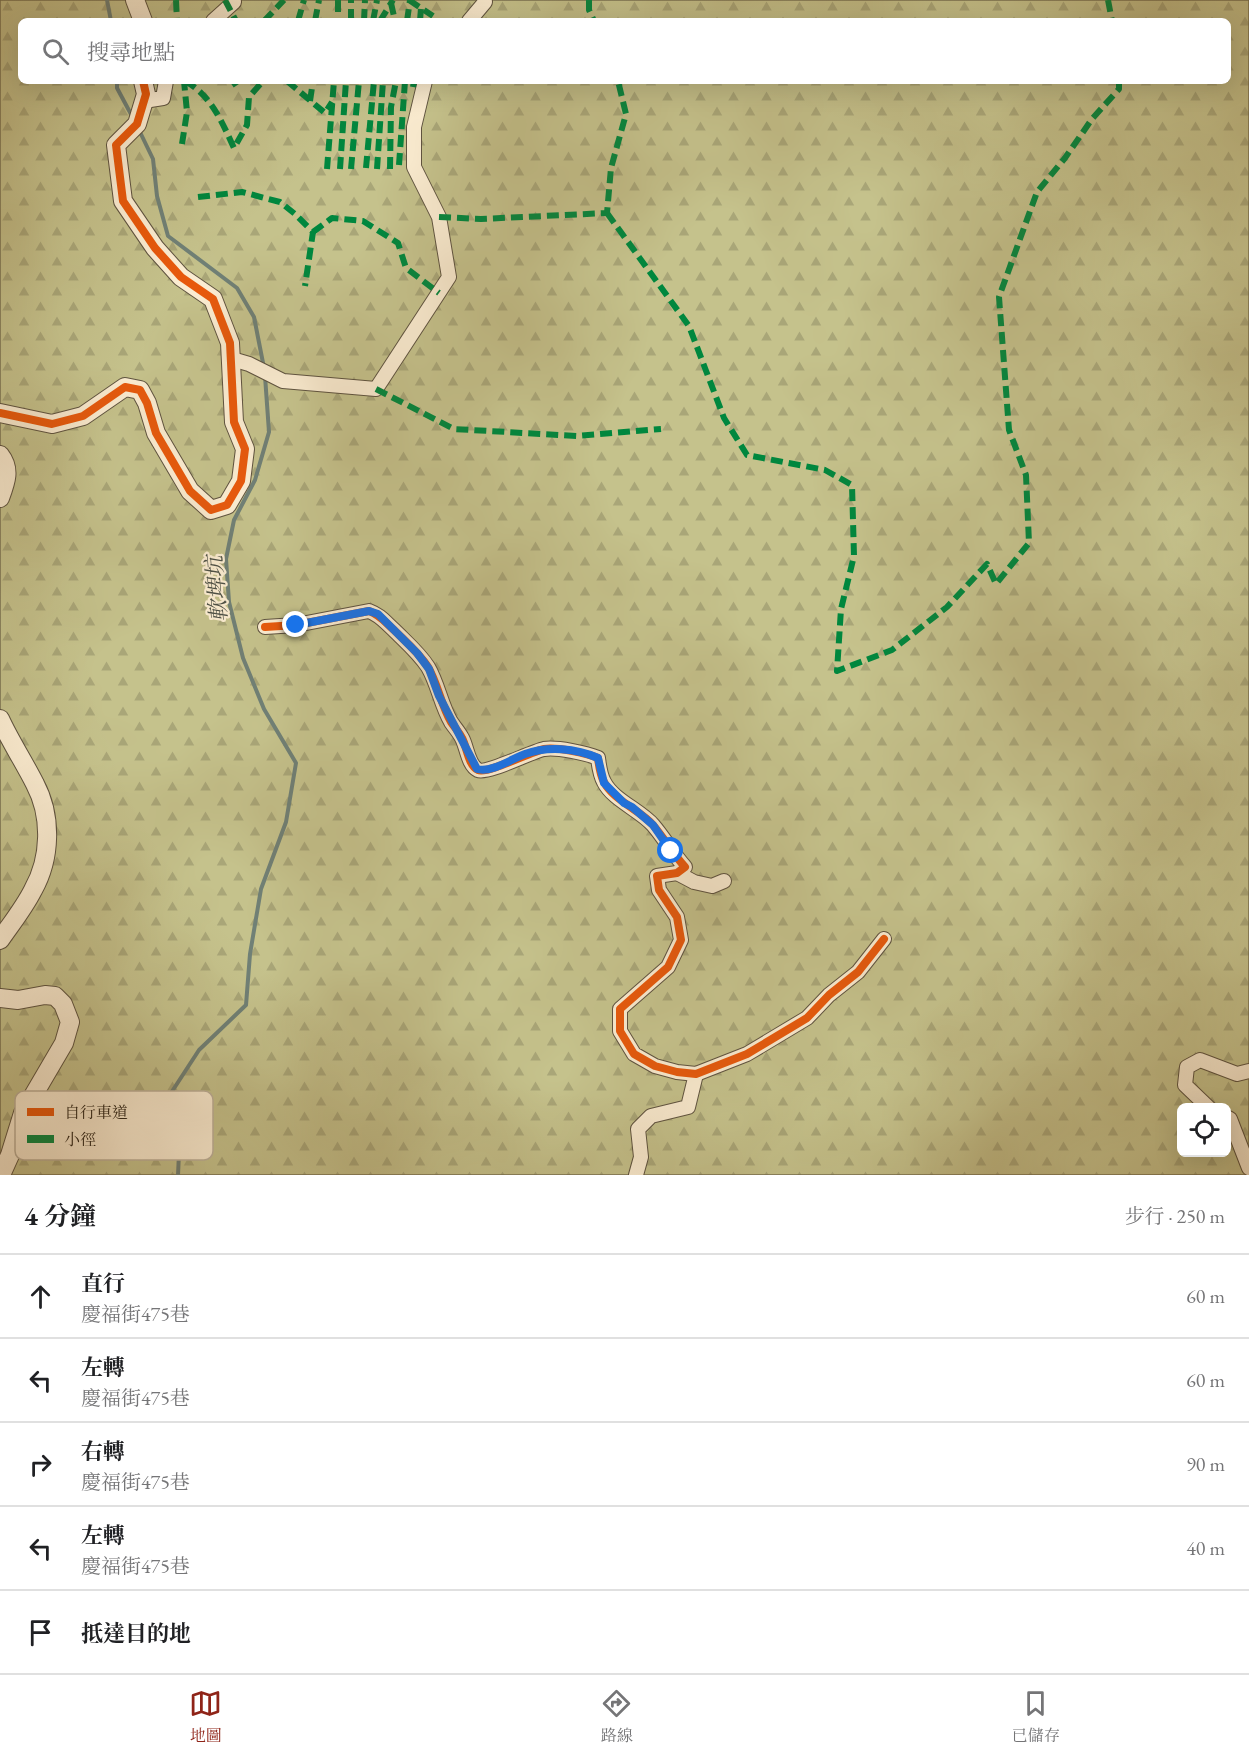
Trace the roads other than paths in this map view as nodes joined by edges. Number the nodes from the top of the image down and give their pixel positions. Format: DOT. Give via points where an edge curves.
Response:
graph roads {
  1 [pos="135,0"];
  2 [pos="234,2"];
  3 [pos="485,2"];
  4 [pos="142,18"];
  5 [pos="216,18"];
  6 [pos="472,18"];
  7 [pos="165,84"];
  8 [pos="424,84"];
  9 [pos="144,92"];
  10 [pos="240,362"];
  11 [pos="0,413"];
  12 [pos="0,454"];
  13 [pos="0,498"];
  14 [pos="265,627"];
  15 [pos="0,718"];
  16 [pos="677,873"];
  17 [pos="724,881"];
  18 [pos="884,939"];
  19 [pos="0,940"];
  20 [pos="0,998"];
  21 [pos="1249,1071"];
  22 [pos="696,1074"];
  23 [pos="36,1091"];
  24 [pos="1205,1103"];
  25 [pos="1231,1122"];
  26 [pos="15,1139"];
  27 [pos="1249,1168"];
  28 [pos="1,1175"];
  29 [pos="636,1175"];
  1 -- 4 [label="street"];
  2 -- 5 [label="street"];
  3 -- 6 [label="street"];
  7 -- 9 [label="street" via="163,98"];
  8 -- 10 [label="street" via="414,127 414,166 439,217 450,277 376,389 283,381"];
  9 -- 10 [label="street" via="137,124 116,145 123,201 154,248 182,277 213,299"];
  10 -- 11 [label="street" via="234,422 245,449 241,481 227,505 212,510 190,491 156,433 140,390 125,387 83,416 52,424"];
  12 -- 13 [label="street" via="6,463 6,484"];
  14 -- 16 [label="street" via="369,611 378,614 429,669 477,769 493,768 546,748 598,758 604,783 653,825 685,867"];
  15 -- 19 [label="street" via="36,785 46,812 47,830 43,866 33,890"];
  16 -- 17 [label="street" via="712,886"];
  16 -- 22 [label="street" via="657,876 659,890 677,917 681,940 668,967 620,1009 620,1031 634,1054 655,1066"];
  18 -- 22 [label="street" via="858,972 807,1018 747,1054"];
  20 -- 23 [label="street" via="55,996 70,1022 64,1043"];
  21 -- 24 [label="street" via="1237,1074 1200,1060 1187,1067 1185,1085"];
  22 -- 29 [label="street" via="688,1107 651,1116 638,1129 641,1157"];
  25 -- 27 [label="street"];
  26 -- 28 [label="street"];
}
